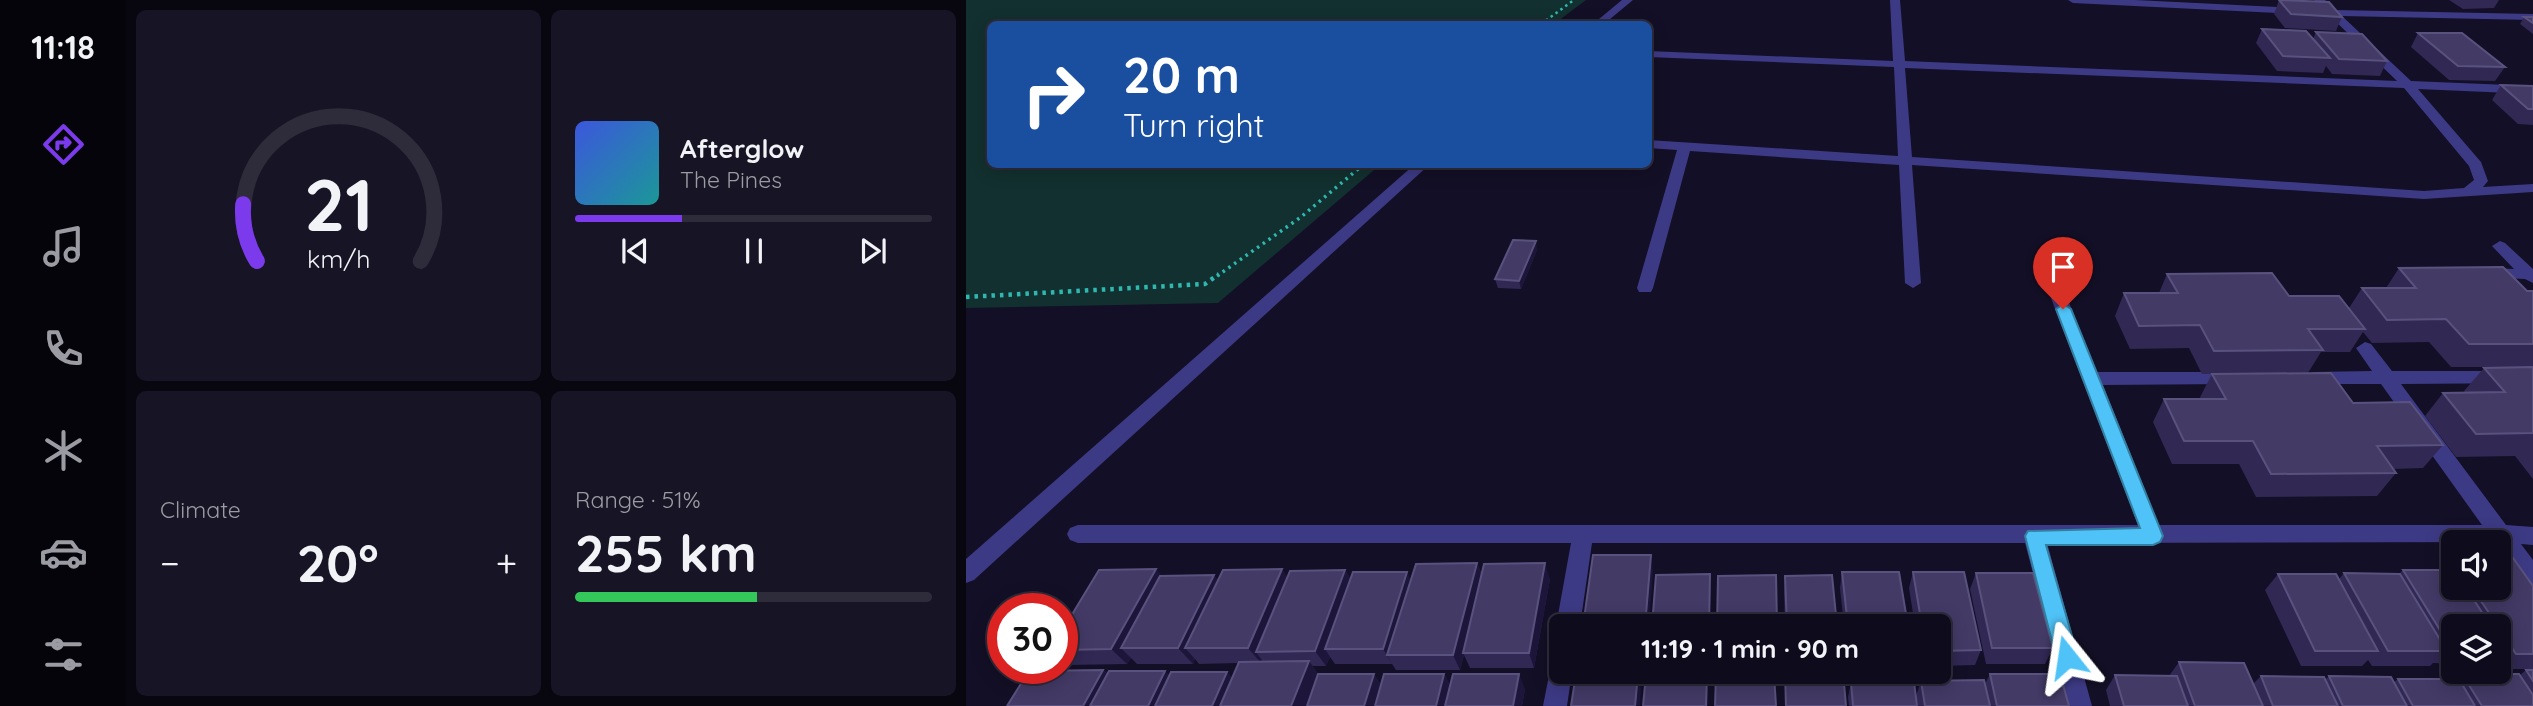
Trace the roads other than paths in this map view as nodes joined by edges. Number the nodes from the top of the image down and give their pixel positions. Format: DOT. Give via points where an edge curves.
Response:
graph roads {
  1 [pos="1628,0"];
  2 [pos="1895,0"];
  3 [pos="2073,0"];
  4 [pos="2320,6"];
  5 [pos="2306,12"];
  6 [pos="2333,13"];
  7 [pos="2533,18"];
  8 [pos="1602,21"];
  9 [pos="1652,54"];
  10 [pos="1899,63"];
  11 [pos="2408,85"];
  12 [pos="2533,90"];
  13 [pos="1652,144"];
  14 [pos="1684,147"];
  15 [pos="1907,164"];
  16 [pos="1420,168"];
  17 [pos="2533,188"];
  18 [pos="2442,194"];
  19 [pos="2500,246"];
  20 [pos="2473,273"];
  21 [pos="2531,275"];
  22 [pos="1913,283"];
  23 [pos="2054,285"];
  24 [pos="1645,288"];
  25 [pos="2365,348"];
  26 [pos="2533,376"];
  27 [pos="2386,377"];
  28 [pos="2252,378"];
  29 [pos="2292,378"];
  30 [pos="2091,379"];
  31 [pos="2497,530"];
  32 [pos="1078,534"];
  33 [pos="2441,534"];
  34 [pos="1583,535"];
  35 [pos="2511,535"];
  36 [pos="2034,536"];
  37 [pos="2153,536"];
  38 [pos="2533,536"];
  39 [pos="2511,548"];
  40 [pos="966,573"];
  41 [pos="2533,577"];
  42 [pos="1570,614"];
  43 [pos="1558,684"];
  44 [pos="1555,706"];
  45 [pos="2080,706"];
  1 -- 8 [label="street"];
  2 -- 10 [label="street"];
  3 -- 5 [label="street"];
  4 -- 6 [label="street"];
  6 -- 7 [label="street"];
  6 -- 11 [label="street"];
  9 -- 10 [label="street"];
  10 -- 11 [label="street"];
  10 -- 15 [label="street"];
  11 -- 12 [label="street"];
  11 -- 18 [label="street" via="2476,165 2481,181 2468,192"];
  13 -- 14 [label="street"];
  14 -- 15 [label="street"];
  14 -- 24 [label="street"];
  15 -- 18 [label="street"];
  15 -- 22 [label="street"];
  16 -- 40 [label="street"];
  17 -- 18 [label="street"];
  19 -- 21 [label="street"];
  20 -- 21 [label="street"];
  23 -- 30 [label="street"];
  25 -- 27 [label="street"];
  26 -- 27 [label="street"];
  27 -- 29 [label="street"];
  27 -- 31 [label="street"];
  28 -- 30 [label="street"];
  30 -- 37 [label="street"];
  32 -- 34 [label="street"];
  33 -- 37 [label="street"];
  34 -- 36 [label="street"];
  34 -- 42 [label="street"];
  35 -- 38 [label="street"];
  36 -- 37 [label="street"];
  36 -- 45 [label="street"];
  39 -- 41 [label="street"];
  43 -- 44 [label="street"];
}
